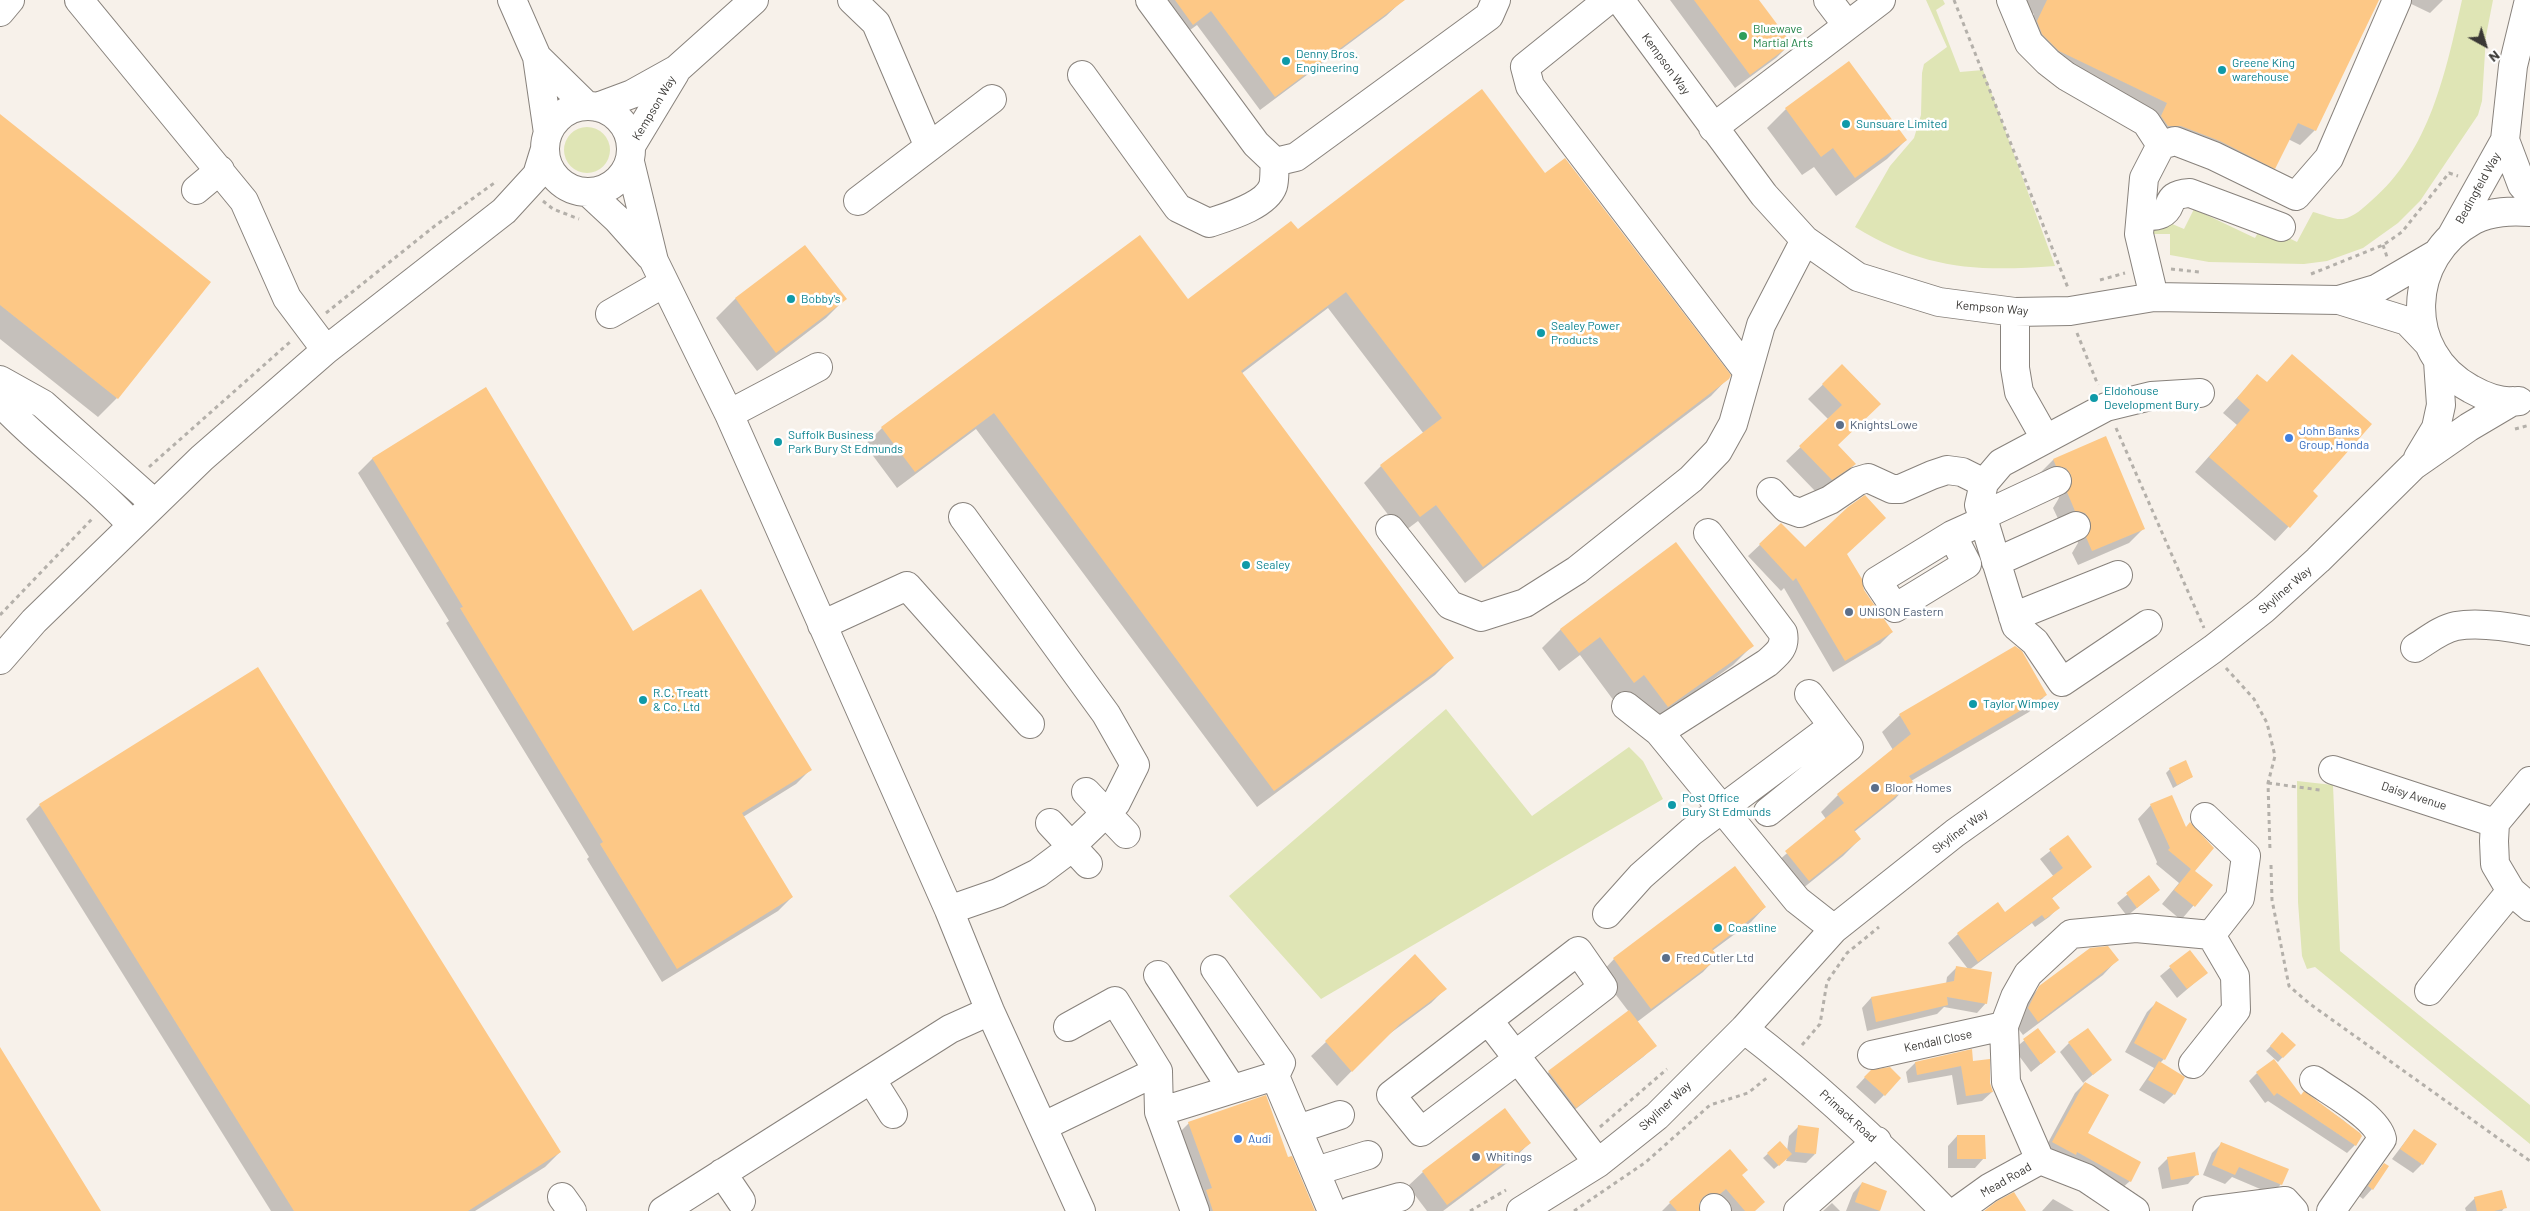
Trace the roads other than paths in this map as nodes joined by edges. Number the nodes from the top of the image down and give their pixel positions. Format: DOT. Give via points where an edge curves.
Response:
graph roads {
  1 [pos="10,0"];
  2 [pos="79,0"];
  3 [pos="512,0"];
  4 [pos="754,0"];
  5 [pos="852,0"];
  6 [pos="1150,0"];
  7 [pos="1496,0"];
  8 [pos="1608,0"];
  9 [pos="1620,0"];
  10 [pos="1828,0"];
  11 [pos="1881,0"];
  12 [pos="2011,0"];
  13 [pos="2397,0"];
  14 [pos="2529,0"];
  15 [pos="0,12"];
  16 [pos="1847,25"];
  17 [pos="537,57"];
  18 [pos="677,69"];
  19 [pos="1082,75"];
  20 [pos="992,99"];
  21 [pos="592,107"];
  22 [pos="1714,128"];
  23 [pos="2505,140"];
  24 [pos="547,141"];
  25 [pos="2161,145"];
  26 [pos="929,147"];
  27 [pos="631,154"];
  28 [pos="1275,162"];
  29 [pos="220,170"];
  30 [pos="196,190"];
  31 [pos="581,191"];
  32 [pos="2530,194"];
  33 [pos="858,201"];
  34 [pos="504,211"];
  35 [pos="2530,212"];
  36 [pos="2141,216"];
  37 [pos="2281,227"];
  38 [pos="1805,240"];
  39 [pos="2443,245"];
  40 [pos="659,272"];
  41 [pos="2154,297"];
  42 [pos="2339,300"];
  43 [pos="2016,312"];
  44 [pos="610,314"];
  45 [pos="326,350"];
  46 [pos="2433,351"];
  47 [pos="818,367"];
  48 [pos="1747,371"];
  49 [pos="0,380"];
  50 [pos="2200,393"];
  51 [pos="2522,400"];
  52 [pos="0,402"];
  53 [pos="728,414"];
  54 [pos="2044,438"];
  55 [pos="2413,466"];
  56 [pos="2057,481"];
  57 [pos="1984,482"];
  58 [pos="1771,492"];
  59 [pos="154,503"];
  60 [pos="963,517"];
  61 [pos="1983,519"];
  62 [pos="131,524"];
  63 [pos="2076,526"];
  64 [pos="1390,529"];
  65 [pos="1708,533"];
  66 [pos="1952,535"];
  67 [pos="1996,562"];
  68 [pos="2118,575"];
  69 [pos="2015,622"];
  70 [pos="2148,624"];
  71 [pos="822,625"];
  72 [pos="2522,629"];
  73 [pos="2415,648"];
  74 [pos="0,660"];
  75 [pos="1809,694"];
  76 [pos="1626,706"];
  77 [pos="1030,724"];
  78 [pos="1834,726"];
  79 [pos="1659,732"];
  80 [pos="2333,770"];
  81 [pos="2530,781"];
  82 [pos="1086,792"];
  83 [pos="1723,810"];
  84 [pos="1107,812"];
  85 [pos="1768,812"];
  86 [pos="2205,817"];
  87 [pos="1050,823"];
  88 [pos="2495,823"];
  89 [pos="1126,834"];
  90 [pos="1080,855"];
  91 [pos="2521,899"];
  92 [pos="949,910"];
  93 [pos="1607,914"];
  94 [pos="1834,929"];
  95 [pos="2211,936"];
  96 [pos="1216,969"];
  97 [pos="1158,975"];
  98 [pos="2429,991"];
  99 [pos="990,1011"];
  100 [pos="1488,1020"];
  101 [pos="1068,1026"];
  102 [pos="2004,1026"];
  103 [pos="1744,1029"];
  104 [pos="1872,1055"];
  105 [pos="1517,1057"];
  106 [pos="2193,1064"];
  107 [pos="1158,1071"];
  108 [pos="1276,1076"];
  109 [pos="871,1079"];
  110 [pos="2314,1080"];
  111 [pos="1232,1090"];
  112 [pos="1159,1112"];
  113 [pos="893,1114"];
  114 [pos="1340,1115"];
  115 [pos="1044,1126"];
  116 [pos="1298,1129"];
  117 [pos="1876,1141"];
  118 [pos="1368,1155"];
  119 [pos="2040,1160"];
  120 [pos="1598,1163"];
  121 [pos="1316,1171"];
  122 [pos="722,1173"];
  123 [pos="1400,1197"];
  124 [pos="742,1202"];
  125 [pos="663,1211"];
  126 [pos="1081,1211"];
  127 [pos="1195,1211"];
  128 [pos="1332,1211"];
  129 [pos="1351,1211"];
  130 [pos="1521,1211"];
  131 [pos="1798,1211"];
  132 [pos="1945,1211"];
  133 [pos="1957,1211"];
  134 [pos="2135,1211"];
  135 [pos="2207,1211"];
  136 [pos="2294,1211"];
  137 [pos="2331,1211"];
  1 -- 15 [label="street"];
  2 -- 29 [label="street"];
  3 -- 17 [label="street"];
  4 -- 18 [label="street, Kempson Way"];
  5 -- 26 [label="street" via="876,23"];
  6 -- 28 [label="street" via="1256,144"];
  7 -- 28 [label="street" via="1489,16 1296,157"];
  8 -- 48 [label="street" via="1525,67 1530,86"];
  9 -- 22 [label="street, Kempson Way"];
  10 -- 16 [label="street"];
  11 -- 16 [label="street"];
  12 -- 25 [label="street" via="2029,43 2048,62 2066,76 2146,122"];
  13 -- 25 [label="street" via="2329,158 2296,196 2175,141"];
  14 -- 23 [label="street, Bedingfeld Way" via="2513,66"];
  16 -- 22 [label="street"];
  17 -- 21 [label="street"];
  17 -- 24 [label="street"];
  18 -- 21 [label="street, Kempson Way" via="632,94"];
  18 -- 27 [label="street, Kempson Way" via="649,113"];
  19 -- 28 [label="street" via="1178,208 1209,223 1241,213 1261,200 1273,187"];
  20 -- 26 [label="street"];
  21 -- 24 [label="street" via="574,108 564,114"];
  21 -- 27 [label="street" via="610,112 621,121 628,133"];
  22 -- 38 [label="street, Kempson Way" via="1764,196"];
  23 -- 32 [label="street, Bedingfeld Way" via="2522,185"];
  23 -- 39 [label="street, Bedingfeld Way"];
  24 -- 31 [label="street" via="547,162 553,174 562,183"];
  24 -- 34 [label="street" via="537,175"];
  25 -- 36 [label="street" via="2144,178"];
  26 -- 33 [label="street"];
  27 -- 31 [label="street" via="624,174 614,184 602,190"];
  27 -- 40 [label="street"];
  29 -- 30 [label="street"];
  29 -- 45 [label="street" via="244,201 287,298"];
  31 -- 34 [label="street" via="536,196"];
  31 -- 40 [label="street" via="634,237"];
  34 -- 45 [label="street"];
  35 -- 39 [label="street, Kempson Way" via="2504,211 2475,219"];
  36 -- 37 [label="street" via="2159,215 2166,211 2171,199 2178,194 2190,193"];
  36 -- 41 [label="street" via="2139,234"];
  38 -- 43 [label="street, Kempson Way" via="1858,277 1939,302"];
  38 -- 48 [label="street" via="1761,325"];
  39 -- 42 [label="street, Kempson Way" via="2376,289"];
  39 -- 46 [label="street, Bedingfeld Way" via="2424,282 2420,312"];
  40 -- 44 [label="street"];
  40 -- 53 [label="street"];
  41 -- 42 [label="street, Kempson Way"];
  41 -- 43 [label="street, Kempson Way" via="2072,295"];
  42 -- 46 [label="street, Kempson Way" via="2407,321"];
  43 -- 54 [label="street" via="2015,368 2019,392"];
  45 -- 59 [label="street"];
  46 -- 51 [label="street, Kempson Way" via="2458,382 2484,396"];
  46 -- 55 [label="street, Skyliner Way" via="2441,405 2436,428"];
  47 -- 53 [label="street"];
  48 -- 64 [label="street" via="1733,424 1718,451 1691,479 1577,570 1525,603 1481,618 1450,605"];
  49 -- 59 [label="street" via="43,404"];
  50 -- 54 [label="street" via="2151,396 2106,407"];
  51 -- 55 [label="street, Skyliner Way" via="2475,422"];
  52 -- 62 [label="street" via="24,427 110,501"];
  53 -- 71 [label="street"];
  54 -- 57 [label="street" via="2001,463"];
  55 -- 94 [label="street, Skyliner Way" via="2264,609 2220,659 1955,833"];
  56 -- 61 [label="street"];
  57 -- 58 [label="street" via="1962,472 1947,470 1892,490 1868,478 1800,513 1786,508"];
  57 -- 61 [label="street" via="1978,505"];
  59 -- 62 [label="street"];
  60 -- 84 [label="street" via="1106,714 1135,765 1116,804"];
  61 -- 66 [label="street"];
  61 -- 67 [label="street"];
  62 -- 74 [label="street" via="34,621"];
  63 -- 67 [label="street"];
  65 -- 79 [label="street" via="1783,634 1784,642 1780,652 1767,663"];
  67 -- 69 [label="street"];
  68 -- 69 [label="street"];
  69 -- 70 [label="street" via="2035,642 2062,682"];
  71 -- 77 [label="street" via="907,586"];
  71 -- 92 [label="street"];
  72 -- 73 [label="street" via="2457,626 2440,632"];
  75 -- 78 [label="street"];
  76 -- 79 [label="street"];
  78 -- 83 [label="street"];
  78 -- 85 [label="street" via="1849,747"];
  79 -- 83 [label="street"];
  80 -- 88 [label="street, Daisy Avenue"];
  81 -- 88 [label="street"];
  82 -- 84 [label="street"];
  83 -- 93 [label="street" via="1641,876"];
  83 -- 94 [label="street" via="1797,900"];
  84 -- 89 [label="street"];
  84 -- 90 [label="street"];
  86 -- 95 [label="street" via="2246,856 2240,898"];
  87 -- 90 [label="street"];
  88 -- 91 [label="street" via="2495,864"];
  90 -- 92 [label="street" via="998,893"];
  91 -- 98 [label="street"];
  92 -- 99 [label="street"];
  94 -- 103 [label="street, Skyliner Way"];
  95 -- 102 [label="street" via="2136,928 2071,934 2028,974"];
  95 -- 106 [label="street" via="2236,976 2236,1010"];
  96 -- 108 [label="street" via="1281,1063"];
  97 -- 111 [label="street"];
  99 -- 109 [label="street" via="950,1029"];
  99 -- 115 [label="street"];
  100 -- 105 [label="street"];
  100 -- 105 [label="street" via="1578,951 1603,987"];
  100 -- 105 [label="street" via="1391,1095 1421,1132"];
  101 -- 107 [label="street" via="1115,1001"];
  102 -- 104 [label="street, Kendall Close"];
  102 -- 119 [label="street" via="2006,1082"];
  103 -- 117 [label="street, Primack Road" via="1787,1062"];
  103 -- 120 [label="street, Skyliner Way" via="1657,1116"];
  105 -- 120 [label="street"];
  107 -- 112 [label="street"];
  107 -- 115 [label="street"];
  108 -- 111 [label="street"];
  108 -- 116 [label="street"];
  109 -- 113 [label="street"];
  109 -- 122 [label="street"];
  110 -- 137 [label="street" via="2370,1120 2382,1139"];
  111 -- 112 [label="street"];
  112 -- 127 [label="street"];
  114 -- 116 [label="street"];
  115 -- 126 [label="street"];
  116 -- 121 [label="street"];
  117 -- 131 [label="street"];
  117 -- 132 [label="street, Primack Road"];
  118 -- 121 [label="street"];
  119 -- 133 [label="street, Mead Road" via="1989,1188"];
  119 -- 134 [label="street, Mead Road" via="2086,1178"];
  120 -- 130 [label="street, Skyliner Way"];
  121 -- 128 [label="street"];
  122 -- 124 [label="street"];
  122 -- 125 [label="street"];
  123 -- 129 [label="street"];
  135 -- 136 [label="street" via="2285,1201"];
}
